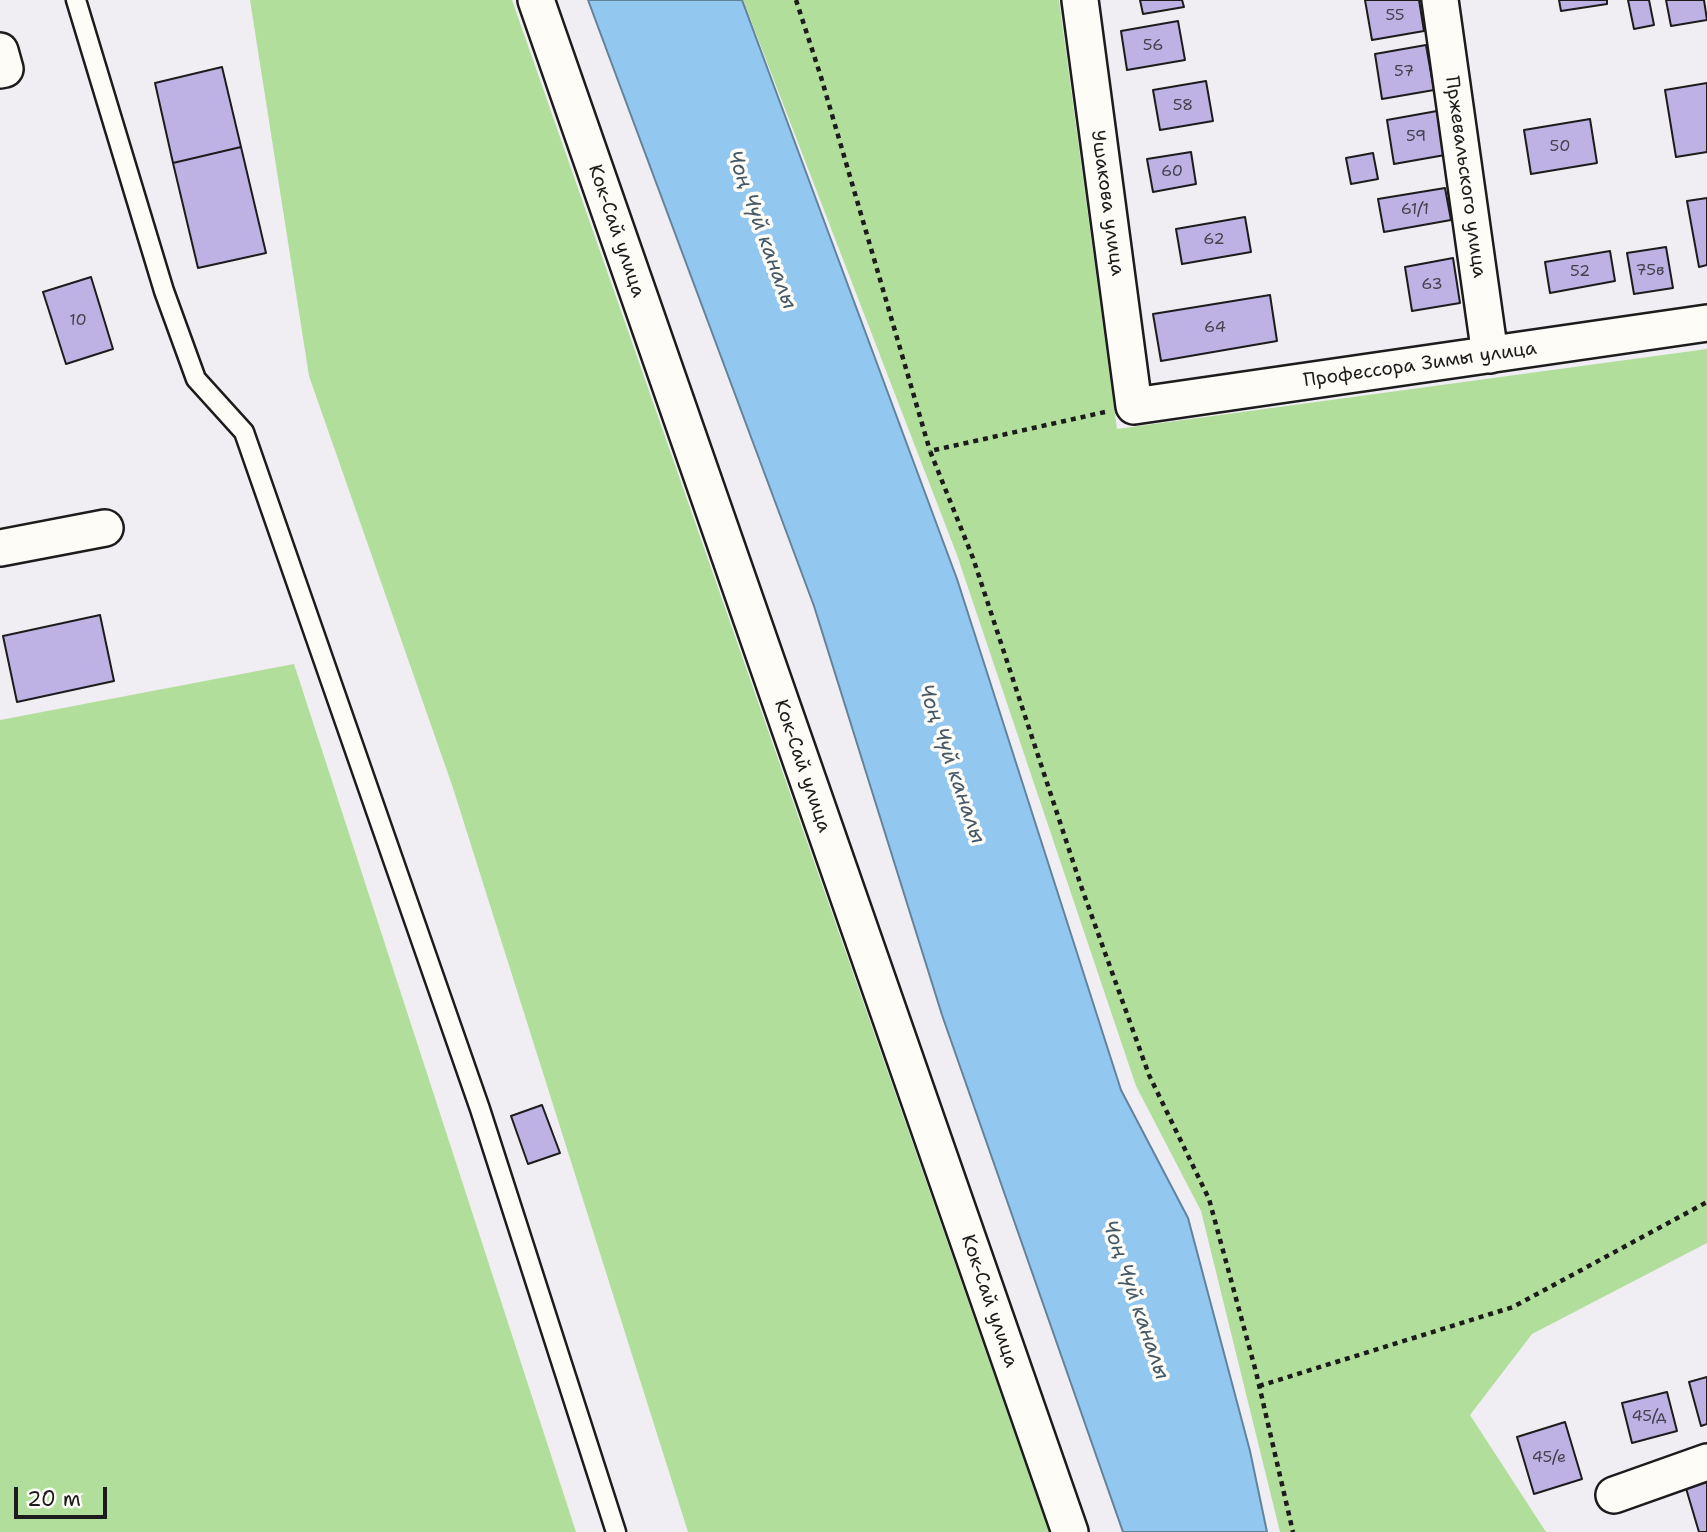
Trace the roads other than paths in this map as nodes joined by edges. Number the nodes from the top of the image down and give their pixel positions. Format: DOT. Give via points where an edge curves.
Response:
graph roads {
  1 [pos="76,0"];
  2 [pos="536,0"];
  3 [pos="1080,0"];
  4 [pos="1440,0"];
  5 [pos="1707,323"];
  6 [pos="1490,355"];
  7 [pos="1134,406"];
  8 [pos="105,528"];
  9 [pos="0,548"];
  10 [pos="1707,1462"];
  11 [pos="1614,1495"];
  12 [pos="616,1532"];
  13 [pos="1070,1532"];
  1 -- 12 [label="lane" via="164,291 196,379 244,432 481,1108"];
  2 -- 13 [label="street, Кок-Сай улица"];
  3 -- 7 [label="street, Ушакова улица"];
  4 -- 6 [label="street, Пржевальского улица"];
  5 -- 6 [label="street, Профессора Зимы улица"];
  6 -- 7 [label="street, Профессора Зимы улица"];
  8 -- 9 [label="street"];
  10 -- 11 [label="street"];
}
